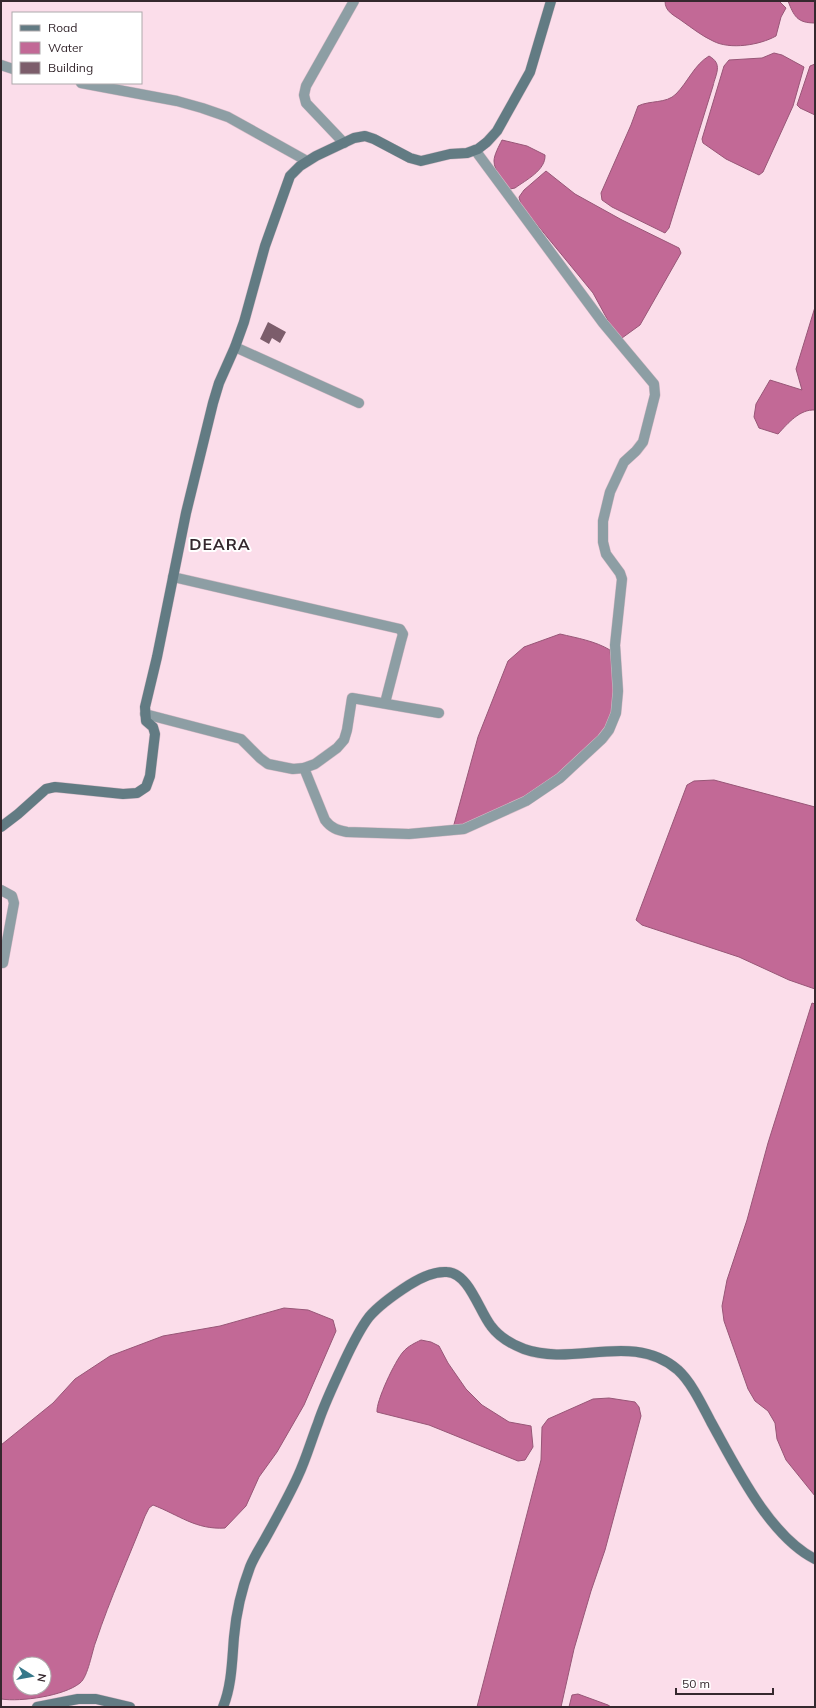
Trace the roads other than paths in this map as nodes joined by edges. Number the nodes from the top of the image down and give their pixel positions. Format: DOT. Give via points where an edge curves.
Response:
graph roads {
  1 [pos="354,1"];
  2 [pos="551,1"];
  3 [pos="1,65"];
  4 [pos="12,68"];
  5 [pos="86,84"];
  6 [pos="344,142"];
  7 [pos="474,150"];
  8 [pos="308,161"];
  9 [pos="235,347"];
  10 [pos="359,403"];
  11 [pos="173,577"];
  12 [pos="385,703"];
  13 [pos="439,713"];
  14 [pos="145,714"];
  15 [pos="304,768"];
  16 [pos="1,827"];
  17 [pos="1,890"];
  18 [pos="3,963"];
  19 [pos="815,1559"];
  20 [pos="37,1707"];
  21 [pos="130,1707"];
  22 [pos="223,1707"];
  1 -- 6 [label="street" via="306,86 304,95 306,103"];
  2 -- 7 [label="main road" via="530,72 497,131 487,142"];
  3 -- 4 [label="street"];
  5 -- 8 [label="street" via="177,101 208,110 228,117"];
  6 -- 7 [label="main road" via="365,136 421,161"];
  6 -- 8 [label="main road"];
  7 -- 15 [label="street" via="603,323 649,376 655,389 643,442 624,462 610,492 603,521 606,554 622,579 615,645 618,690 616,713 602,739 560,778 526,801 464,829 409,834 338,830 325,820"];
  8 -- 9 [label="main road" via="290,176 283,191"];
  9 -- 10 [label="street"];
  9 -- 11 [label="main road" via="213,403"];
  11 -- 12 [label="street" via="400,629 403,634"];
  11 -- 14 [label="main road"];
  12 -- 13 [label="street"];
  12 -- 15 [label="street" via="352,698 344,740 324,758"];
  14 -- 15 [label="street" via="241,739 268,764 293,769"];
  14 -- 16 [label="main road" via="146,721 153,727 155,734 150,776 146,787 137,793 123,794 55,787 46,789"];
  17 -- 18 [label="street" via="12,896 14,903"];
  19 -- 22 [label="main road" via="782,1534 748,1488 696,1394 678,1371 648,1353 634,1351 555,1354 535,1353 520,1348 502,1338 490,1326 460,1277 445,1272 434,1274 420,1279 382,1305 361,1329 347,1356 318,1421 298,1477 250,1566 234,1633 230,1682"];
  20 -- 21 [label="main road" via="78,1699 96,1699"];
}
